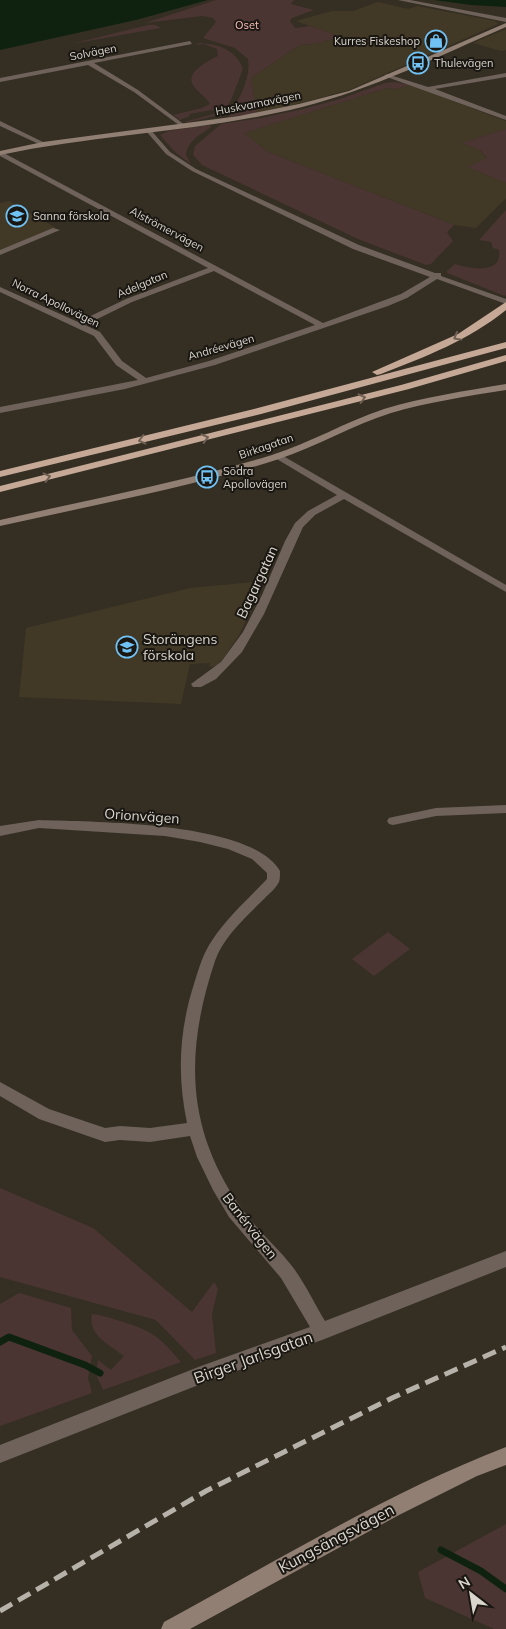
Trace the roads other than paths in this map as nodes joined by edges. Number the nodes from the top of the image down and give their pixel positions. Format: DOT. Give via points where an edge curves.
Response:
graph roads {
  1 [pos="401,0"];
  2 [pos="506,20"];
  3 [pos="506,25"];
  4 [pos="190,43"];
  5 [pos="89,63"];
  6 [pos="389,75"];
  7 [pos="506,75"];
  8 [pos="0,80"];
  9 [pos="437,87"];
  10 [pos="429,89"];
  11 [pos="506,112"];
  12 [pos="495,113"];
  13 [pos="506,118"];
  14 [pos="0,123"];
  15 [pos="183,126"];
  16 [pos="148,130"];
  17 [pos="43,144"];
  18 [pos="0,153"];
  19 [pos="56,230"];
  20 [pos="0,253"];
  21 [pos="215,268"];
  22 [pos="438,276"];
  23 [pos="0,289"];
  24 [pos="503,306"];
  25 [pos="79,325"];
  26 [pos="323,326"];
  27 [pos="506,345"];
  28 [pos="506,358"];
  29 [pos="144,380"];
  30 [pos="506,387"];
  31 [pos="0,410"];
  32 [pos="257,412"];
  33 [pos="278,456"];
  34 [pos="0,474"];
  35 [pos="0,489"];
  36 [pos="344,496"];
  37 [pos="0,523"];
  38 [pos="506,576"];
  39 [pos="495,583"];
  40 [pos="506,589"];
  41 [pos="197,684"];
  42 [pos="506,809"];
  43 [pos="393,821"];
  44 [pos="0,831"];
  45 [pos="274,871"];
  46 [pos="0,1088"];
  47 [pos="195,1128"];
  48 [pos="506,1259"];
  49 [pos="322,1332"];
  50 [pos="0,1454"];
  51 [pos="506,1456"];
  52 [pos="171,1629"];
  1 -- 2 [label="street"];
  3 -- 6 [label="street, Huskvarnavägen"];
  4 -- 5 [label="street, Solvägen"];
  5 -- 8 [label="street, Solvägen"];
  5 -- 15 [label="street" via="136,91"];
  6 -- 9 [label="street"];
  6 -- 10 [label="street"];
  6 -- 15 [label="street, Huskvarnavägen" via="351,92 300,106"];
  7 -- 9 [label="street"];
  9 -- 10 [label="street"];
  9 -- 11 [label="street"];
  10 -- 12 [label="street"];
  11 -- 12 [label="street"];
  12 -- 13 [label="street"];
  14 -- 17 [label="street"];
  15 -- 16 [label="street, Huskvarnavägen"];
  16 -- 17 [label="street, Huskvarnavägen"];
  16 -- 22 [label="street" via="168,153 194,170 356,247"];
  17 -- 18 [label="street, Huskvarnavägen"];
  18 -- 21 [label="street, Alströmervägen"];
  19 -- 20 [label="street"];
  21 -- 25 [label="street, Adelgatan" via="153,290"];
  21 -- 26 [label="street, Alströmervägen"];
  22 -- 24 [label="street"];
  22 -- 26 [label="street, Andréevägen" via="404,296"];
  23 -- 25 [label="street, Norra Apollovägen"];
  24 -- 32 [label="highway, one-way" via="452,341 419,356 349,383"];
  25 -- 29 [label="street, Norra Apollovägen" via="97,334 119,363"];
  26 -- 29 [label="street, Andréevägen"];
  27 -- 32 [label="highway"];
  35 -- 28 [label="highway, one-way"];
  29 -- 31 [label="street, Andréevägen"];
  30 -- 33 [label="street, Birkagatan" via="388,411"];
  32 -- 34 [label="highway, one-way"];
  33 -- 36 [label="street"];
  33 -- 37 [label="street, Birkagatan" via="215,475"];
  36 -- 39 [label="street"];
  36 -- 41 [label="street, Bagargatan" via="301,522 254,624 215,676"];
  38 -- 39 [label="street"];
  39 -- 40 [label="street"];
  42 -- 43 [label="street" via="436,812"];
  44 -- 45 [label="street, Orionvägen" via="39,824 170,832 237,846 268,863"];
  45 -- 47 [label="street, Banérvägen" via="273,881 213,950 193,1004 185,1060 187,1091"];
  46 -- 47 [label="street" via="44,1114 106,1135 150,1135"];
  47 -- 49 [label="street, Banérvägen" via="217,1182 236,1213 287,1273"];
  48 -- 49 [label="street, Birger Jarlsgatan"];
  49 -- 50 [label="street, Birger Jarlsgatan" via="201,1375"];
  51 -- 52 [label="street, Kungsängsvägen" via="392,1508"];
}
